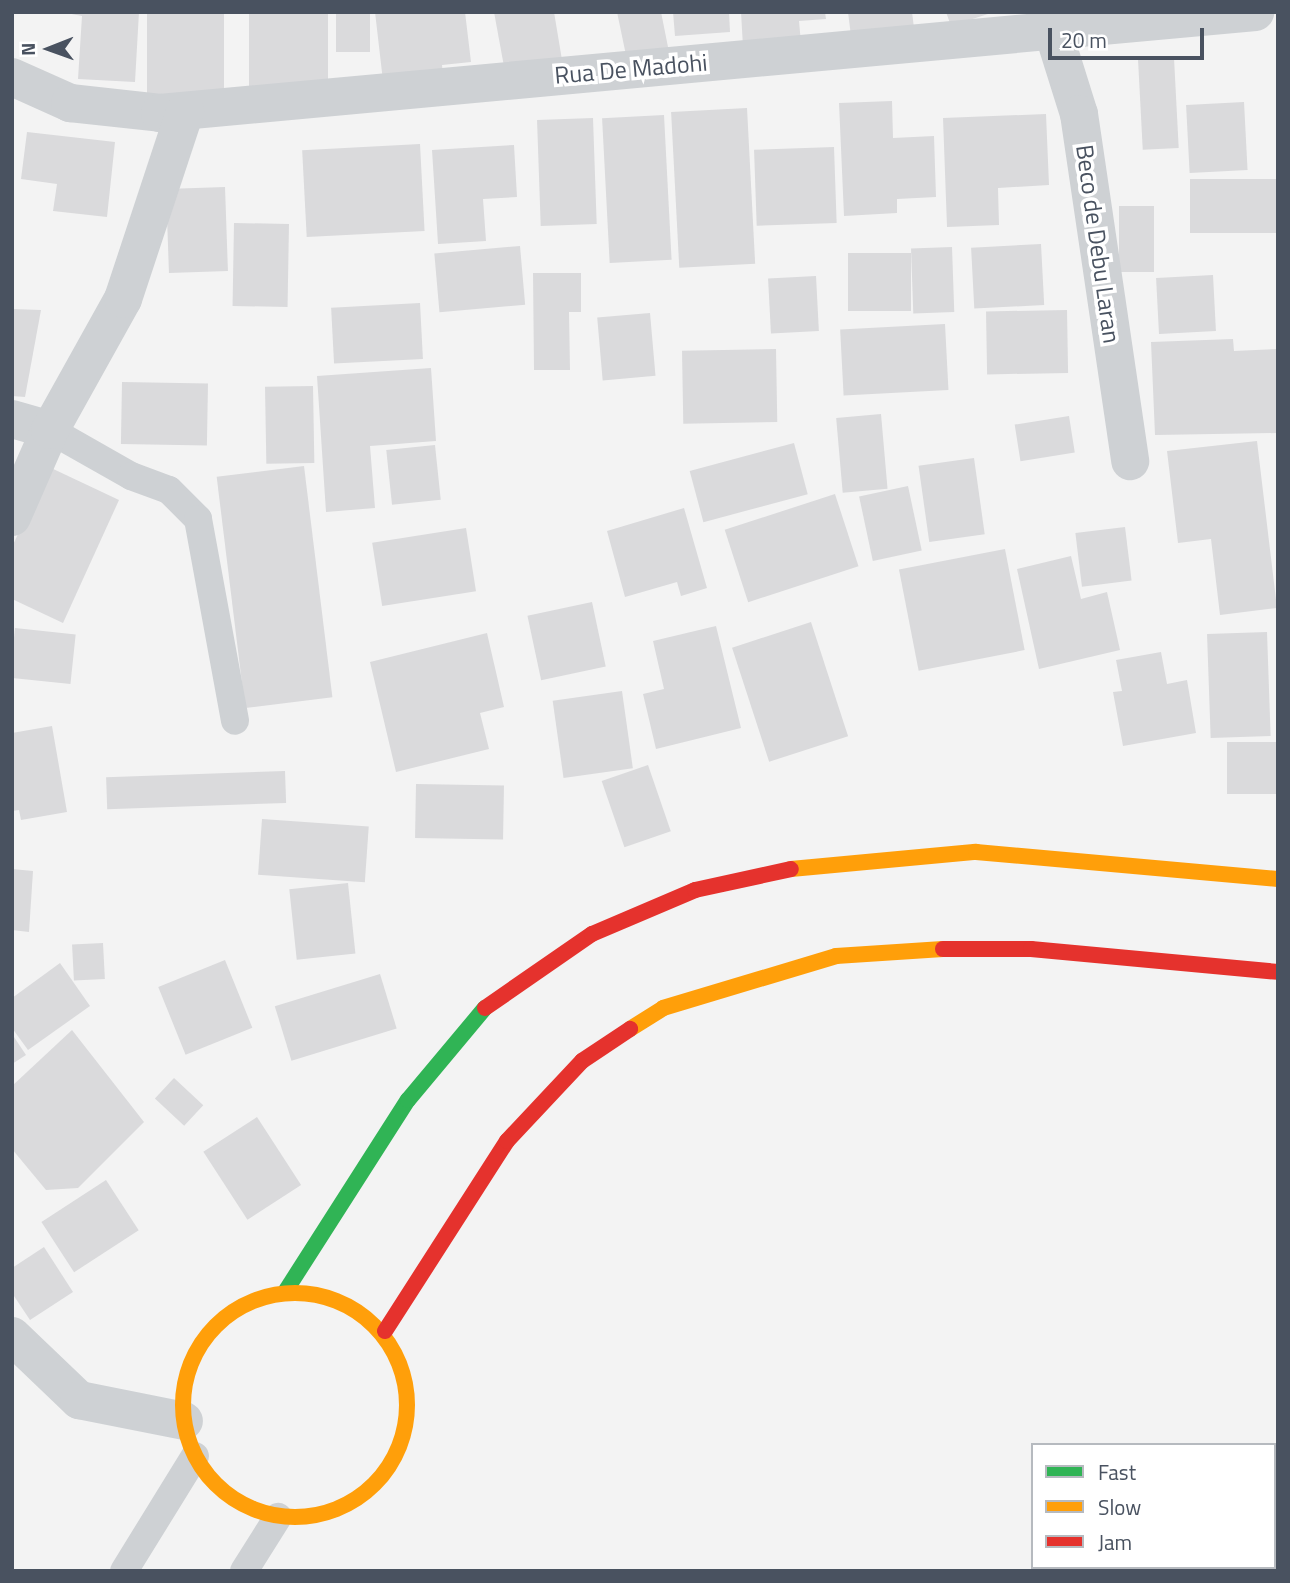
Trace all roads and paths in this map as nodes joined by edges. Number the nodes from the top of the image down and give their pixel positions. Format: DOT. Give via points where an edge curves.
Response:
graph roads {
  1 [pos="1255,12"];
  2 [pos="1050,21"];
  3 [pos="12,77"];
  4 [pos="185,111"];
  5 [pos="12,419"];
  6 [pos="50,430"];
  7 [pos="1130,461"];
  8 [pos="12,517"];
  9 [pos="235,721"];
  10 [pos="1278,879"];
  11 [pos="1278,972"];
  12 [pos="285,1292"];
  13 [pos="385,1331"];
  14 [pos="12,1336"];
  15 [pos="189,1438"];
  16 [pos="278,1517"];
  17 [pos="124,1571"];
  18 [pos="244,1571"];
  1 -- 2 [label="street, Rua De Madohi"];
  2 -- 4 [label="street, Rua De Madohi"];
  2 -- 7 [label="street, Beco de Debu Laran" via="1079,114"];
  3 -- 4 [label="street, Rua De Madohi" via="70,103 160,113"];
  4 -- 6 [label="street" via="123,299"];
  5 -- 6 [label="street"];
  6 -- 8 [label="street" via="29,488"];
  6 -- 9 [label="lane" via="131,476 169,490 198,519"];
  10 -- 12 [label="street" via="976,852 811,864 695,890 592,934 485,1008 408,1100"];
  11 -- 13 [label="street" via="1031,949 915,949 836,956 663,1008 582,1061 507,1141"];
  12 -- 13 [label="street" via="325,1295"];
  12 -- 15 [label="street" via="240,1308 220,1321 197,1350 185,1384"];
  13 -- 16 [label="street" via="403,1373 407,1423 392,1465 362,1497 332,1511"];
  14 -- 15 [label="street" via="79,1399"];
  15 -- 16 [label="street" via="215,1485 244,1506"];
  15 -- 17 [label="lane"];
  16 -- 18 [label="lane"];
}
